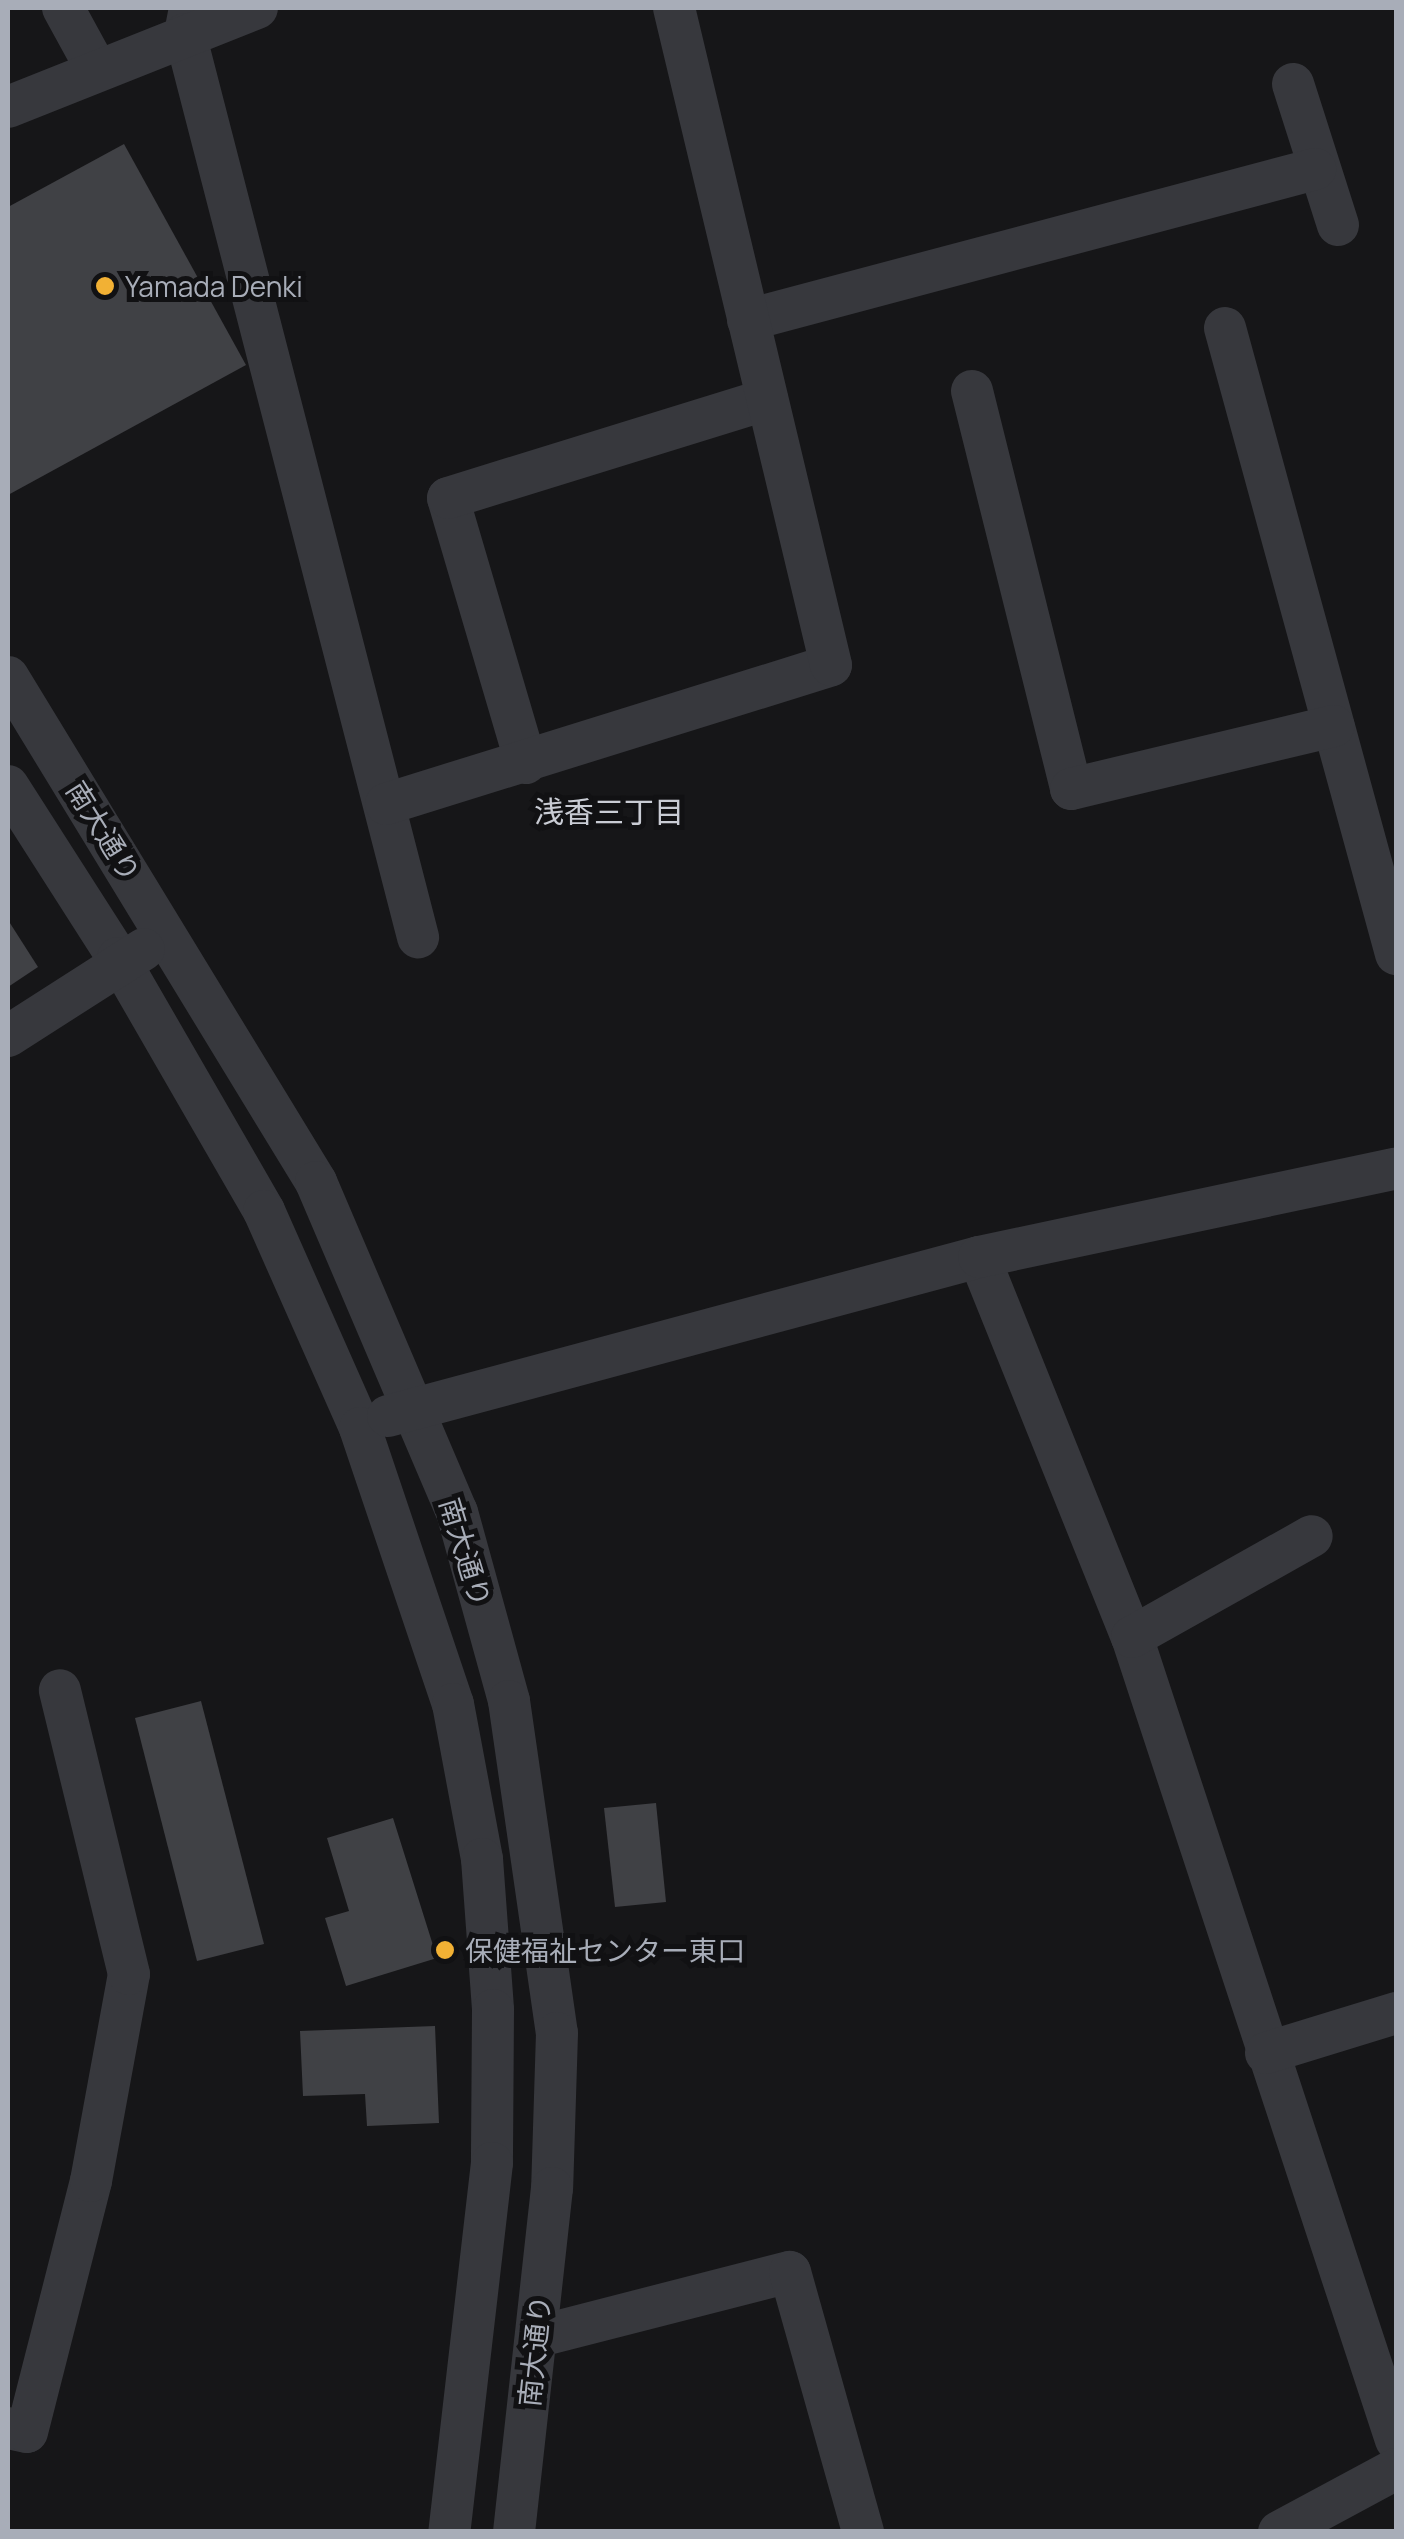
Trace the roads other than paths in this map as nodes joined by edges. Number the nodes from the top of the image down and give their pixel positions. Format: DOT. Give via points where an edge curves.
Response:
graph roads {
  1 [pos="64,8"];
  2 [pos="257,8"];
  3 [pos="674,8"];
  4 [pos="188,21"];
  5 [pos="98,70"];
  6 [pos="1293,84"];
  7 [pos="8,106"];
  8 [pos="1315,169"];
  9 [pos="1338,225"];
  10 [pos="748,320"];
  11 [pos="1226,328"];
  12 [pos="972,391"];
  13 [pos="768,399"];
  14 [pos="8,677"];
  15 [pos="1334,726"];
  16 [pos="526,763"];
  17 [pos="8,786"];
  18 [pos="386,804"];
  19 [pos="418,937"];
  20 [pos="172,938"];
  21 [pos="1396,954"];
  22 [pos="118,958"];
  23 [pos="8,1036"];
  24 [pos="1396,1168"];
  25 [pos="979,1257"];
  26 [pos="414,1406"];
  27 [pos="360,1428"];
  28 [pos="1312,1536"];
  29 [pos="1132,1638"];
  30 [pos="60,1690"];
  31 [pos="1396,2013"];
  32 [pos="1266,2053"];
  33 [pos="536,2338"];
  34 [pos="8,2428"];
  35 [pos="1396,2440"];
  36 [pos="1396,2469"];
  37 [pos="449,2532"];
  38 [pos="514,2532"];
  39 [pos="863,2532"];
  40 [pos="1279,2532"];
  1 -- 5 [label="street"];
  2 -- 4 [label="street"];
  3 -- 10 [label="street"];
  4 -- 5 [label="street"];
  4 -- 18 [label="street"];
  5 -- 7 [label="street"];
  6 -- 8 [label="street"];
  8 -- 9 [label="street"];
  8 -- 10 [label="street"];
  10 -- 13 [label="street"];
  11 -- 15 [label="street"];
  12 -- 15 [label="street" via="1071,789"];
  13 -- 16 [label="street" via="831,666"];
  13 -- 16 [label="street" via="448,498"];
  14 -- 20 [label="street, 南大通り"];
  15 -- 21 [label="street"];
  16 -- 18 [label="street"];
  17 -- 22 [label="street, 南大通り"];
  18 -- 19 [label="street"];
  20 -- 22 [label="street"];
  20 -- 26 [label="street, 南大通り" via="316,1182"];
  22 -- 23 [label="street"];
  22 -- 27 [label="street, 南大通り" via="264,1211"];
  24 -- 25 [label="street"];
  25 -- 26 [label="street" via="450,1403"];
  25 -- 29 [label="street"];
  26 -- 27 [label="street"];
  26 -- 33 [label="street, 南大通り" via="457,1512 509,1701 541,1881 557,2034"];
  27 -- 37 [label="street, 南大通り" via="454,1704 482,1859 492,2163"];
  28 -- 29 [label="street"];
  29 -- 32 [label="street"];
  30 -- 34 [label="street" via="129,1974 91,2181 27,2432"];
  31 -- 32 [label="street"];
  32 -- 35 [label="street"];
  33 -- 38 [label="street, 南大通り"];
  33 -- 39 [label="street" via="790,2272"];
  36 -- 40 [label="street"];
}
